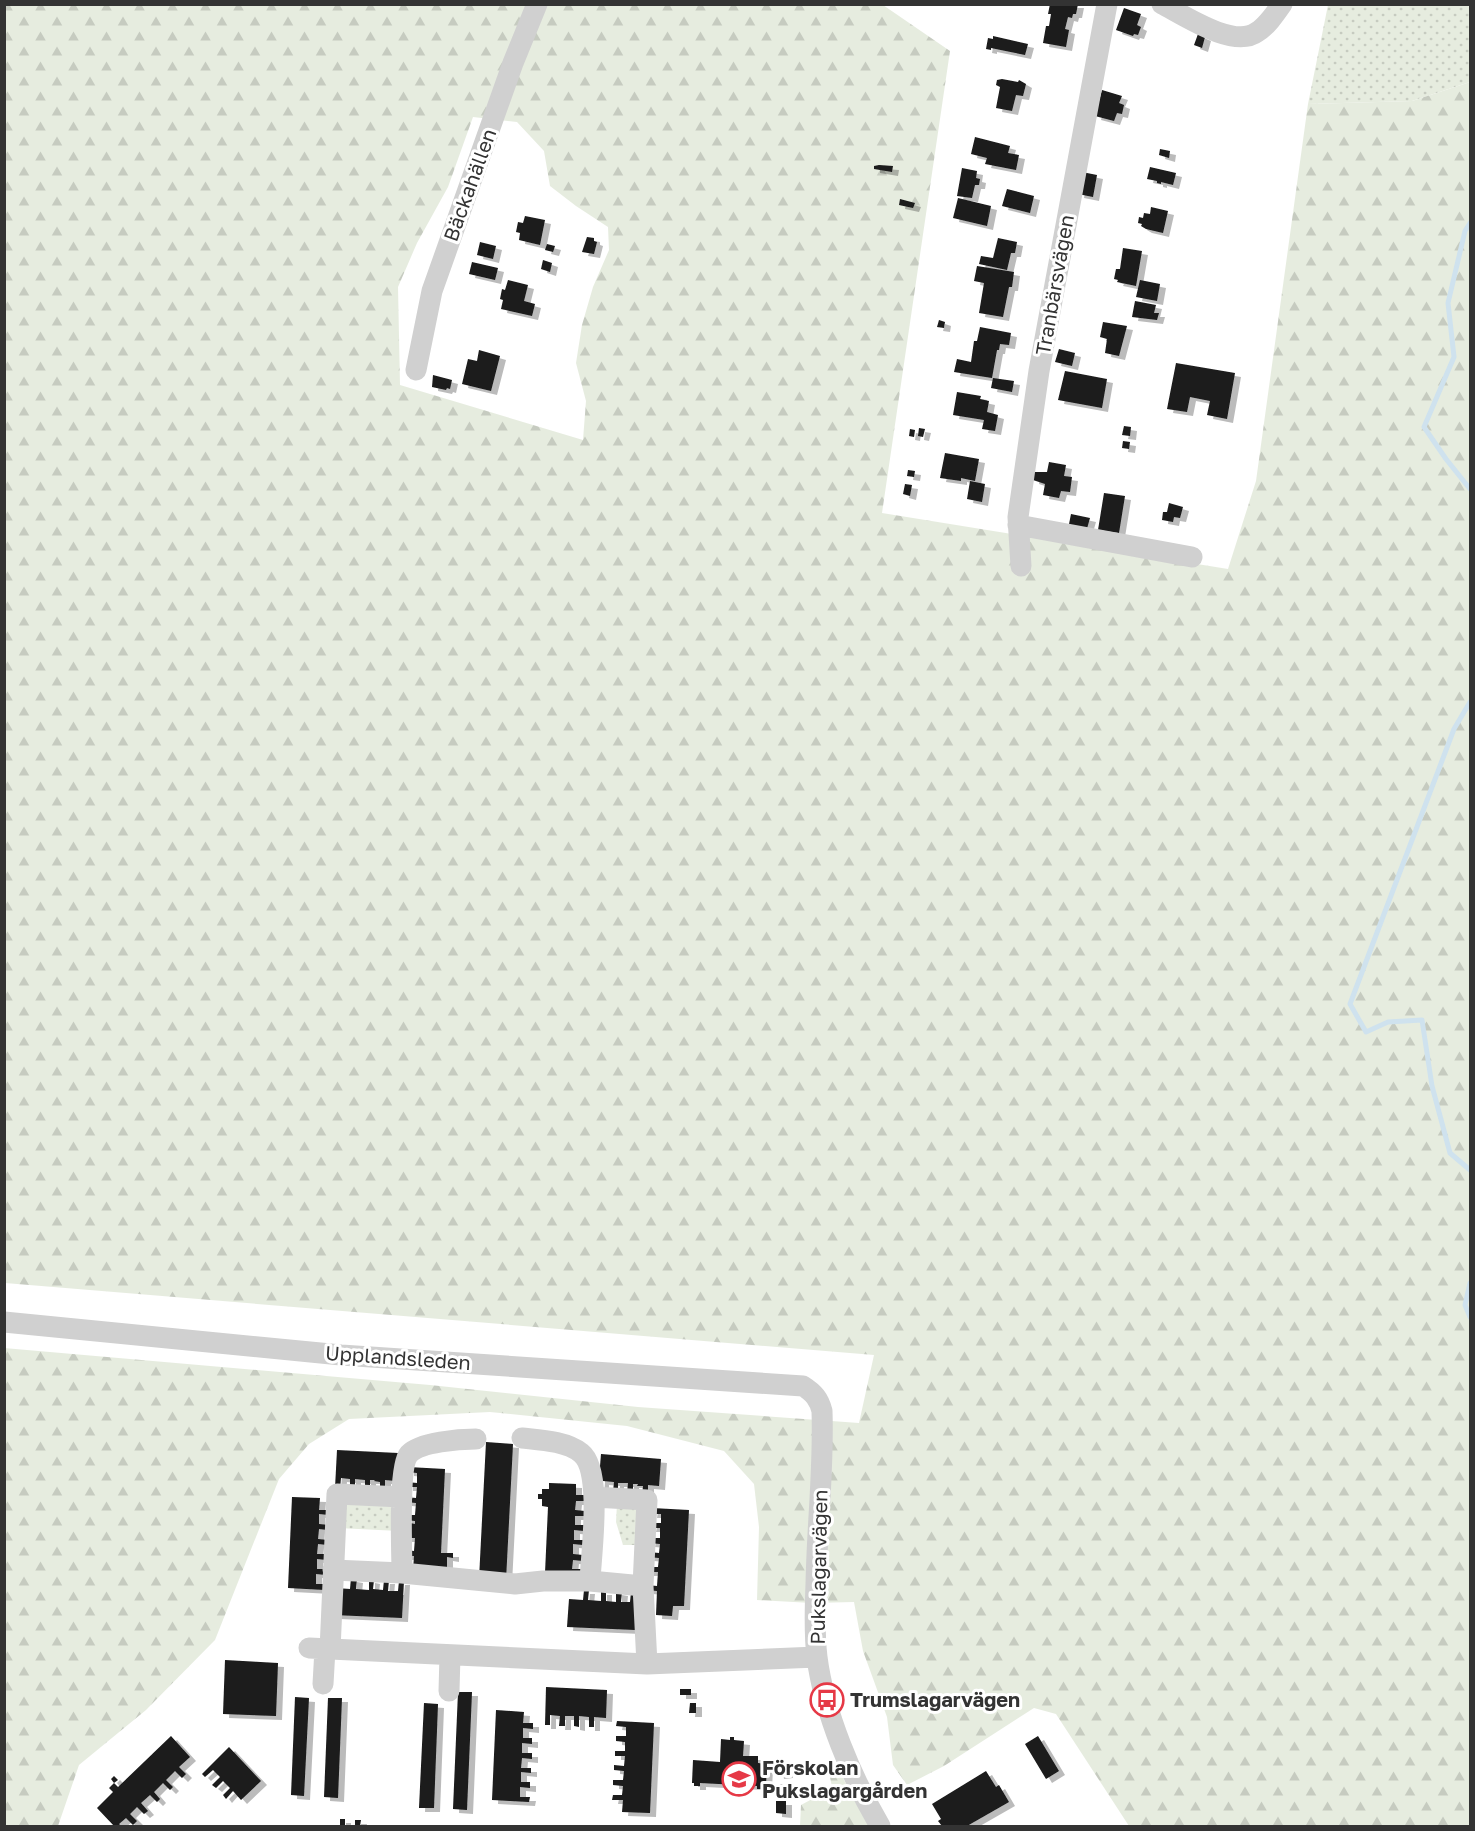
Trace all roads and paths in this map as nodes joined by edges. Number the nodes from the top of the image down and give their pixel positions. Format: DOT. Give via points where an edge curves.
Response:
graph roads {
  1 [pos="537,4"];
  2 [pos="1107,4"];
  3 [pos="1162,4"];
  4 [pos="1282,4"];
  5 [pos="416,370"];
  6 [pos="1018,525"];
  7 [pos="1192,557"];
  8 [pos="1021,566"];
  9 [pos="4,1322"];
  10 [pos="793,1384"];
  11 [pos="522,1438"];
  12 [pos="476,1439"];
  13 [pos="402,1497"];
  14 [pos="594,1497"];
  15 [pos="333,1570"];
  16 [pos="402,1573"];
  17 [pos="590,1581"];
  18 [pos="643,1586"];
  19 [pos="321,1649"];
  20 [pos="450,1655"];
  21 [pos="817,1658"];
  22 [pos="647,1664"];
  23 [pos="323,1684"];
  24 [pos="449,1691"];
  25 [pos="880,1827"];
  1 -- 5 [label="street, Bäckahällen" via="432,291"];
  2 -- 6 [label="street, Tranbärsvägen" via="1040,371"];
  3 -- 4 [label="street" via="1222,34 1240,38 1257,32"];
  6 -- 7 [label="street"];
  6 -- 8 [label="street, Tranbärsvägen"];
  9 -- 10 [label="street, Upplandsleden" via="341,1355"];
  10 -- 21 [label="street, Pukslagarvägen" via="813,1392 822,1411 815,1602"];
  11 -- 14 [label="street" via="547,1441 582,1454 590,1465"];
  12 -- 13 [label="street" via="440,1443 410,1453"];
  13 -- 15 [label="street" via="337,1494"];
  13 -- 16 [label="street"];
  14 -- 17 [label="street"];
  14 -- 18 [label="street" via="647,1500"];
  15 -- 16 [label="street"];
  15 -- 19 [label="street"];
  16 -- 17 [label="street" via="515,1584"];
  17 -- 18 [label="street"];
  18 -- 22 [label="street"];
  19 -- 20 [label="street"];
  19 -- 23 [label="street"];
  20 -- 22 [label="street"];
  20 -- 24 [label="street"];
  21 -- 22 [label="street"];
  21 -- 25 [label="street, Pukslagarvägen" via="847,1762"];
}
